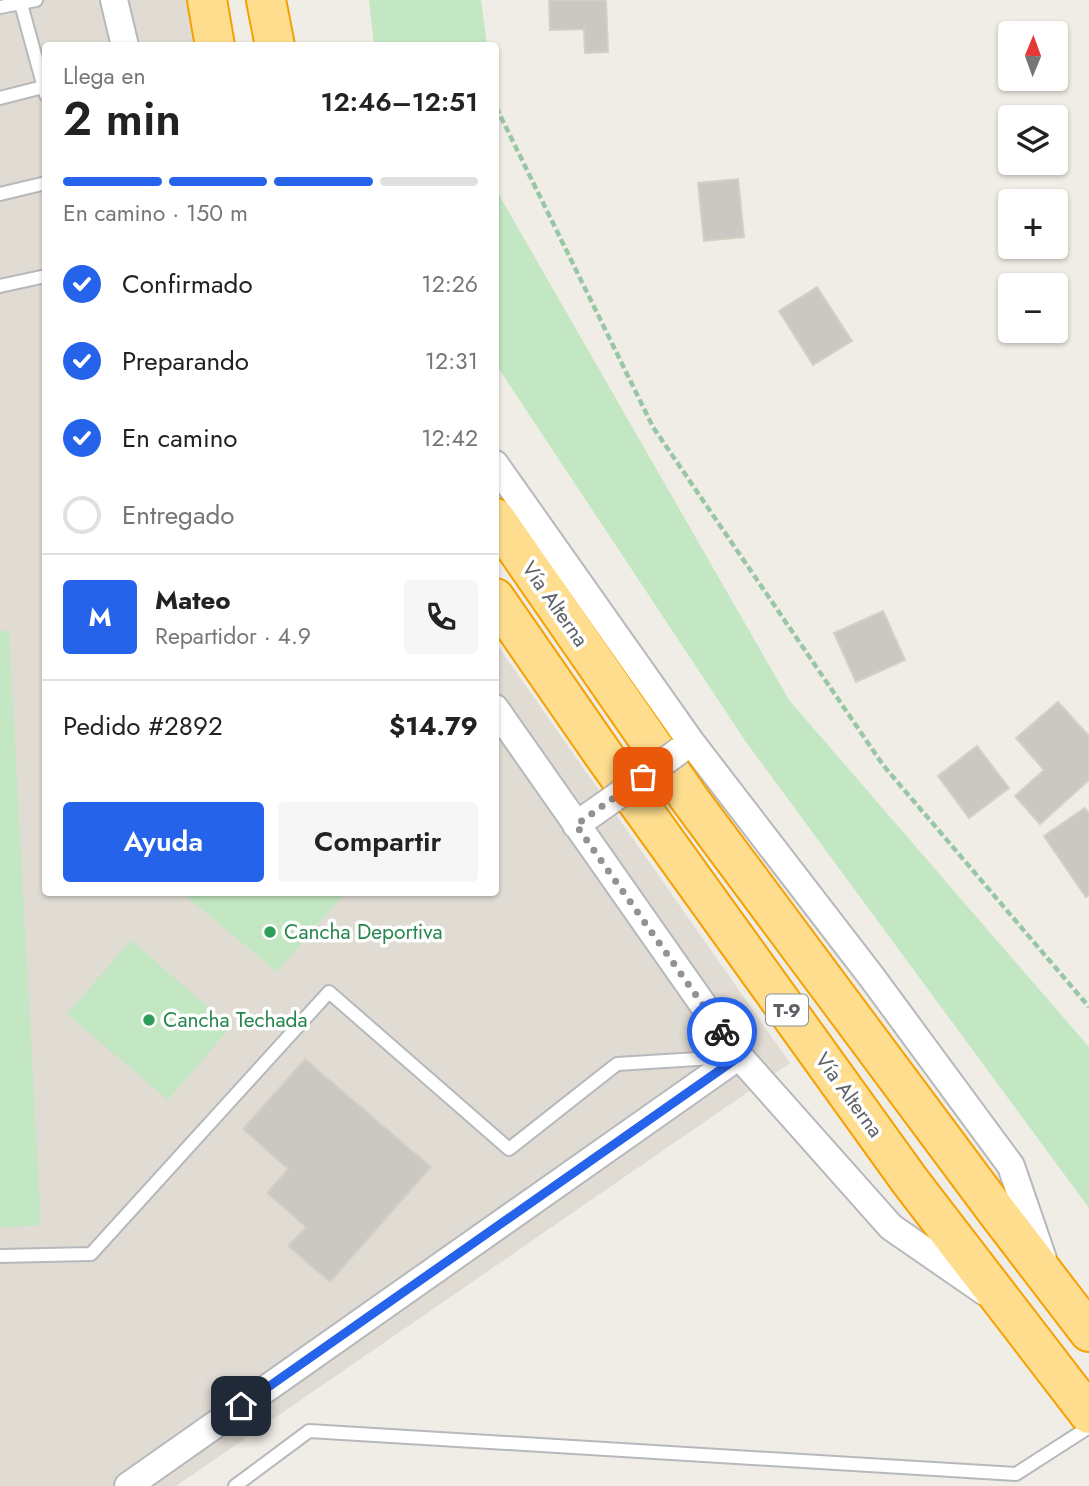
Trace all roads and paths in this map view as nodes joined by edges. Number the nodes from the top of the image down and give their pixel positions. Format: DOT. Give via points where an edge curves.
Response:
graph roads {
  1 [pos="36,0"];
  2 [pos="114,0"];
  3 [pos="207,0"];
  4 [pos="266,0"];
  5 [pos="21,4"];
  6 [pos="0,8"];
  7 [pos="124,42"];
  8 [pos="214,42"];
  9 [pos="274,42"];
  10 [pos="42,83"];
  11 [pos="42,91"];
  12 [pos="0,98"];
  13 [pos="499,113"];
  14 [pos="42,184"];
  15 [pos="0,194"];
  16 [pos="42,277"];
  17 [pos="0,286"];
  18 [pos="499,470"];
  19 [pos="499,524"];
  20 [pos="499,604"];
  21 [pos="499,714"];
  22 [pos="685,747"];
  23 [pos="576,825"];
  24 [pos="1089,1007"];
  25 [pos="740,1056"];
  26 [pos="0,1256"];
  27 [pos="1052,1283"];
  28 [pos="1008,1309"];
  29 [pos="1089,1332"];
  30 [pos="1089,1414"];
  31 [pos="1089,1427"];
  32 [pos="1018,1480"];
  33 [pos="128,1486"];
  34 [pos="235,1486"];
  1 -- 5 [label="lane"];
  2 -- 7 [label="street"];
  3 -- 8 [label="highway"];
  4 -- 9 [label="highway"];
  5 -- 6 [label="lane"];
  5 -- 10 [label="lane"];
  11 -- 12 [label="lane"];
  13 -- 24 [label="path" via="653,427 883,765"];
  14 -- 15 [label="lane"];
  16 -- 17 [label="lane"];
  18 -- 22 [label="street"];
  19 -- 27 [label="highway, Vía Alterna / T-9" via="691,801"];
  20 -- 28 [label="highway, Vía Alterna / T-9" via="910,1181"];
  21 -- 23 [label="street"];
  22 -- 23 [label="street, bridge"];
  22 -- 27 [label="street" via="871,975 1011,1167"];
  23 -- 25 [label="street"];
  25 -- 26 [label="lane" via="617,1064 509,1149 329,992 91,1254"];
  25 -- 28 [label="street" via="891,1227"];
  25 -- 33 [label="street"];
  27 -- 29 [label="highway, Vía Alterna / T-9"];
  28 -- 30 [label="highway, Vía Alterna / T-9"];
  31 -- 32 [label="lane"];
  32 -- 34 [label="lane" via="309,1430"];
}
